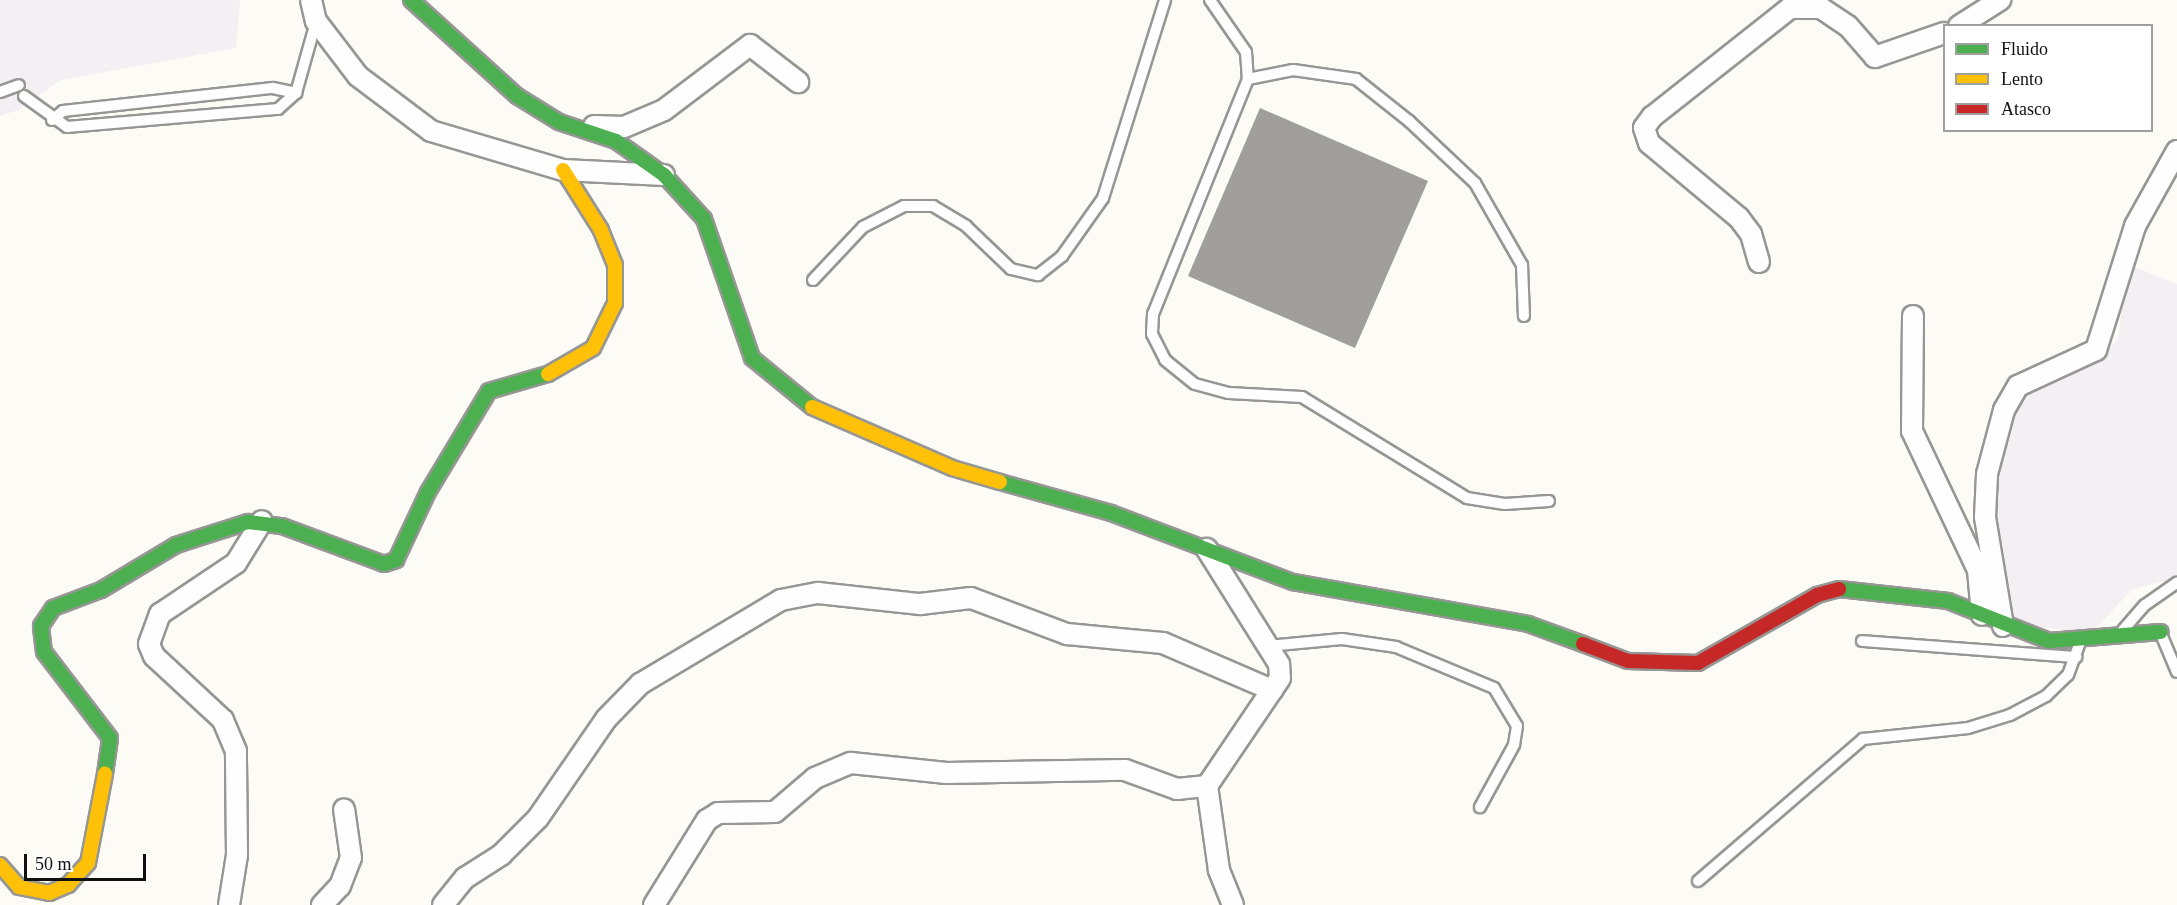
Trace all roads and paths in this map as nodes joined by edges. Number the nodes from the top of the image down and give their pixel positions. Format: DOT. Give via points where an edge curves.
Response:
graph roads {
  1 [pos="311,0"];
  2 [pos="411,0"];
  3 [pos="1165,0"];
  4 [pos="1210,0"];
  5 [pos="2000,0"];
  6 [pos="316,21"];
  7 [pos="1962,24"];
  8 [pos="1943,33"];
  9 [pos="1248,79"];
  10 [pos="798,82"];
  11 [pos="0,92"];
  12 [pos="296,93"];
  13 [pos="52,120"];
  14 [pos="559,122"];
  15 [pos="2177,151"];
  16 [pos="2172,165"];
  17 [pos="563,170"];
  18 [pos="664,175"];
  19 [pos="1759,262"];
  20 [pos="813,280"];
  21 [pos="1524,316"];
  22 [pos="1913,316"];
  23 [pos="1549,501"];
  24 [pos="262,521"];
  25 [pos="1204,544"];
  26 [pos="2177,584"];
  27 [pos="1982,615"];
  28 [pos="2003,626"];
  29 [pos="2161,632"];
  30 [pos="2114,639"];
  31 [pos="2081,640"];
  32 [pos="1862,641"];
  33 [pos="1268,646"];
  34 [pos="2076,657"];
  35 [pos="2177,672"];
  36 [pos="1272,690"];
  37 [pos="1207,786"];
  38 [pos="1480,807"];
  39 [pos="344,809"];
  40 [pos="0,865"];
  41 [pos="1698,881"];
  42 [pos="229,905"];
  43 [pos="322,905"];
  44 [pos="443,905"];
  45 [pos="654,905"];
  46 [pos="1233,905"];
  1 -- 6 [label="street"];
  2 -- 14 [label="street" via="486,72"];
  3 -- 20 [label="lane" via="1103,198 1062,256 1038,276 1011,269 966,226 933,206 904,206 863,227"];
  4 -- 9 [label="lane" via="1246,52"];
  5 -- 7 [label="street"];
  6 -- 12 [label="lane"];
  6 -- 17 [label="street" via="358,76 431,131"];
  8 -- 19 [label="street" via="1875,57 1848,26 1821,8 1790,8 1652,117 1644,128 1649,143 1739,218 1751,234"];
  9 -- 21 [label="lane" via="1293,70 1356,79 1409,121 1475,183 1522,265"];
  9 -- 23 [label="lane" via="1153,314 1152,334 1165,360 1195,384 1229,393 1302,397 1467,498 1505,504"];
  10 -- 14 [label="street" via="750,45 677,102 624,127"];
  11 -- 13 [label="lane" via="21,91"];
  12 -- 13 [label="lane" via="273,88 63,111"];
  12 -- 13 [label="lane" via="279,109 67,127"];
  14 -- 18 [label="street" via="616,141"];
  15 -- 16 [label="street"];
  16 -- 28 [label="street" via="2135,226 2097,350 2018,386 2004,410 1987,474 1985,517"];
  17 -- 18 [label="street"];
  17 -- 24 [label="street" via="601,230 615,265 615,303 592,348 561,370 489,390 428,492 396,560 367,559"];
  18 -- 25 [label="street" via="704,219 752,358 805,404 951,468"];
  22 -- 27 [label="street" via="1912,431 1978,570"];
  24 -- 40 [label="street" via="176,545 101,590 62,602 46,617 39,638 44,652 110,738 98,836 88,863 68,885 49,893 19,887"];
  24 -- 42 [label="street" via="236,562 160,614 149,644 154,656 223,720 236,750 237,855"];
  25 -- 27 [label="street" via="1293,582 1528,624 1628,661 1663,666 1698,663 1719,654 1817,595 1849,586 1899,590"];
  25 -- 33 [label="street"];
  26 -- 30 [label="lane" via="2145,605"];
  27 -- 28 [label="street"];
  28 -- 31 [label="street" via="2049,641"];
  29 -- 30 [label="street"];
  29 -- 35 [label="lane"];
  30 -- 31 [label="street"];
  31 -- 34 [label="lane"];
  32 -- 34 [label="lane"];
  33 -- 36 [label="street" via="1279,664 1280,678"];
  33 -- 38 [label="lane" via="1342,639 1396,647 1494,688 1517,726 1514,745"];
  34 -- 41 [label="lane" via="2068,675 2046,696 2010,715 1968,728 1863,739"];
  36 -- 37 [label="street"];
  36 -- 44 [label="street" via="1163,643 1067,634 971,598 920,604 818,593 780,600 640,684 606,719 538,818 501,855 465,878"];
  37 -- 45 [label="street" via="1178,789 1125,770 946,773 851,763 814,778 776,812 718,813 707,820"];
  37 -- 46 [label="street" via="1219,870"];
  39 -- 43 [label="street" via="350,825 351,858 340,886"];
}
